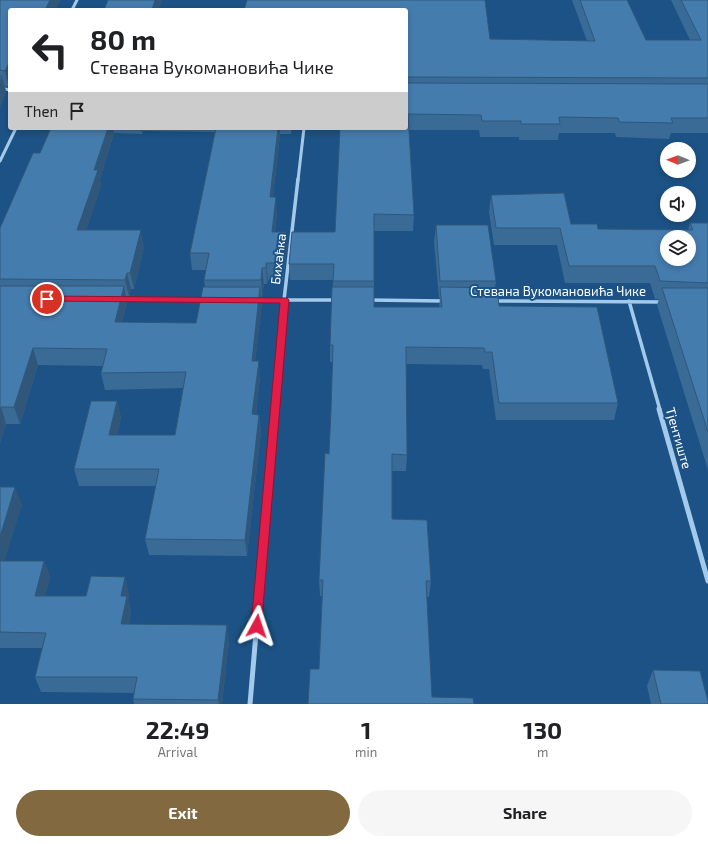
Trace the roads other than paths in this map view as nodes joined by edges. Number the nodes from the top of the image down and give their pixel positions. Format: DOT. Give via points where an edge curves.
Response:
graph roads {
  1 [pos="15,130"];
  2 [pos="304,130"];
  3 [pos="0,162"];
  4 [pos="118,299"];
  5 [pos="213,300"];
  6 [pos="253,300"];
  7 [pos="284,300"];
  8 [pos="339,300"];
  9 [pos="363,300"];
  10 [pos="449,301"];
  11 [pos="488,301"];
  12 [pos="629,302"];
  13 [pos="668,302"];
  14 [pos="708,581"];
  15 [pos="250,704"];
  1 -- 3 [label="street"];
  2 -- 7 [label="street, Бихаћка"];
  4 -- 5 [label="street"];
  6 -- 7 [label="street"];
  7 -- 8 [label="street"];
  7 -- 15 [label="street, Бихаћка"];
  9 -- 10 [label="street"];
  11 -- 12 [label="street, Стевана Вукомановића Чике"];
  12 -- 13 [label="street, Стевана Вукомановића Чике"];
  12 -- 14 [label="street, Тјентиште"];
}
